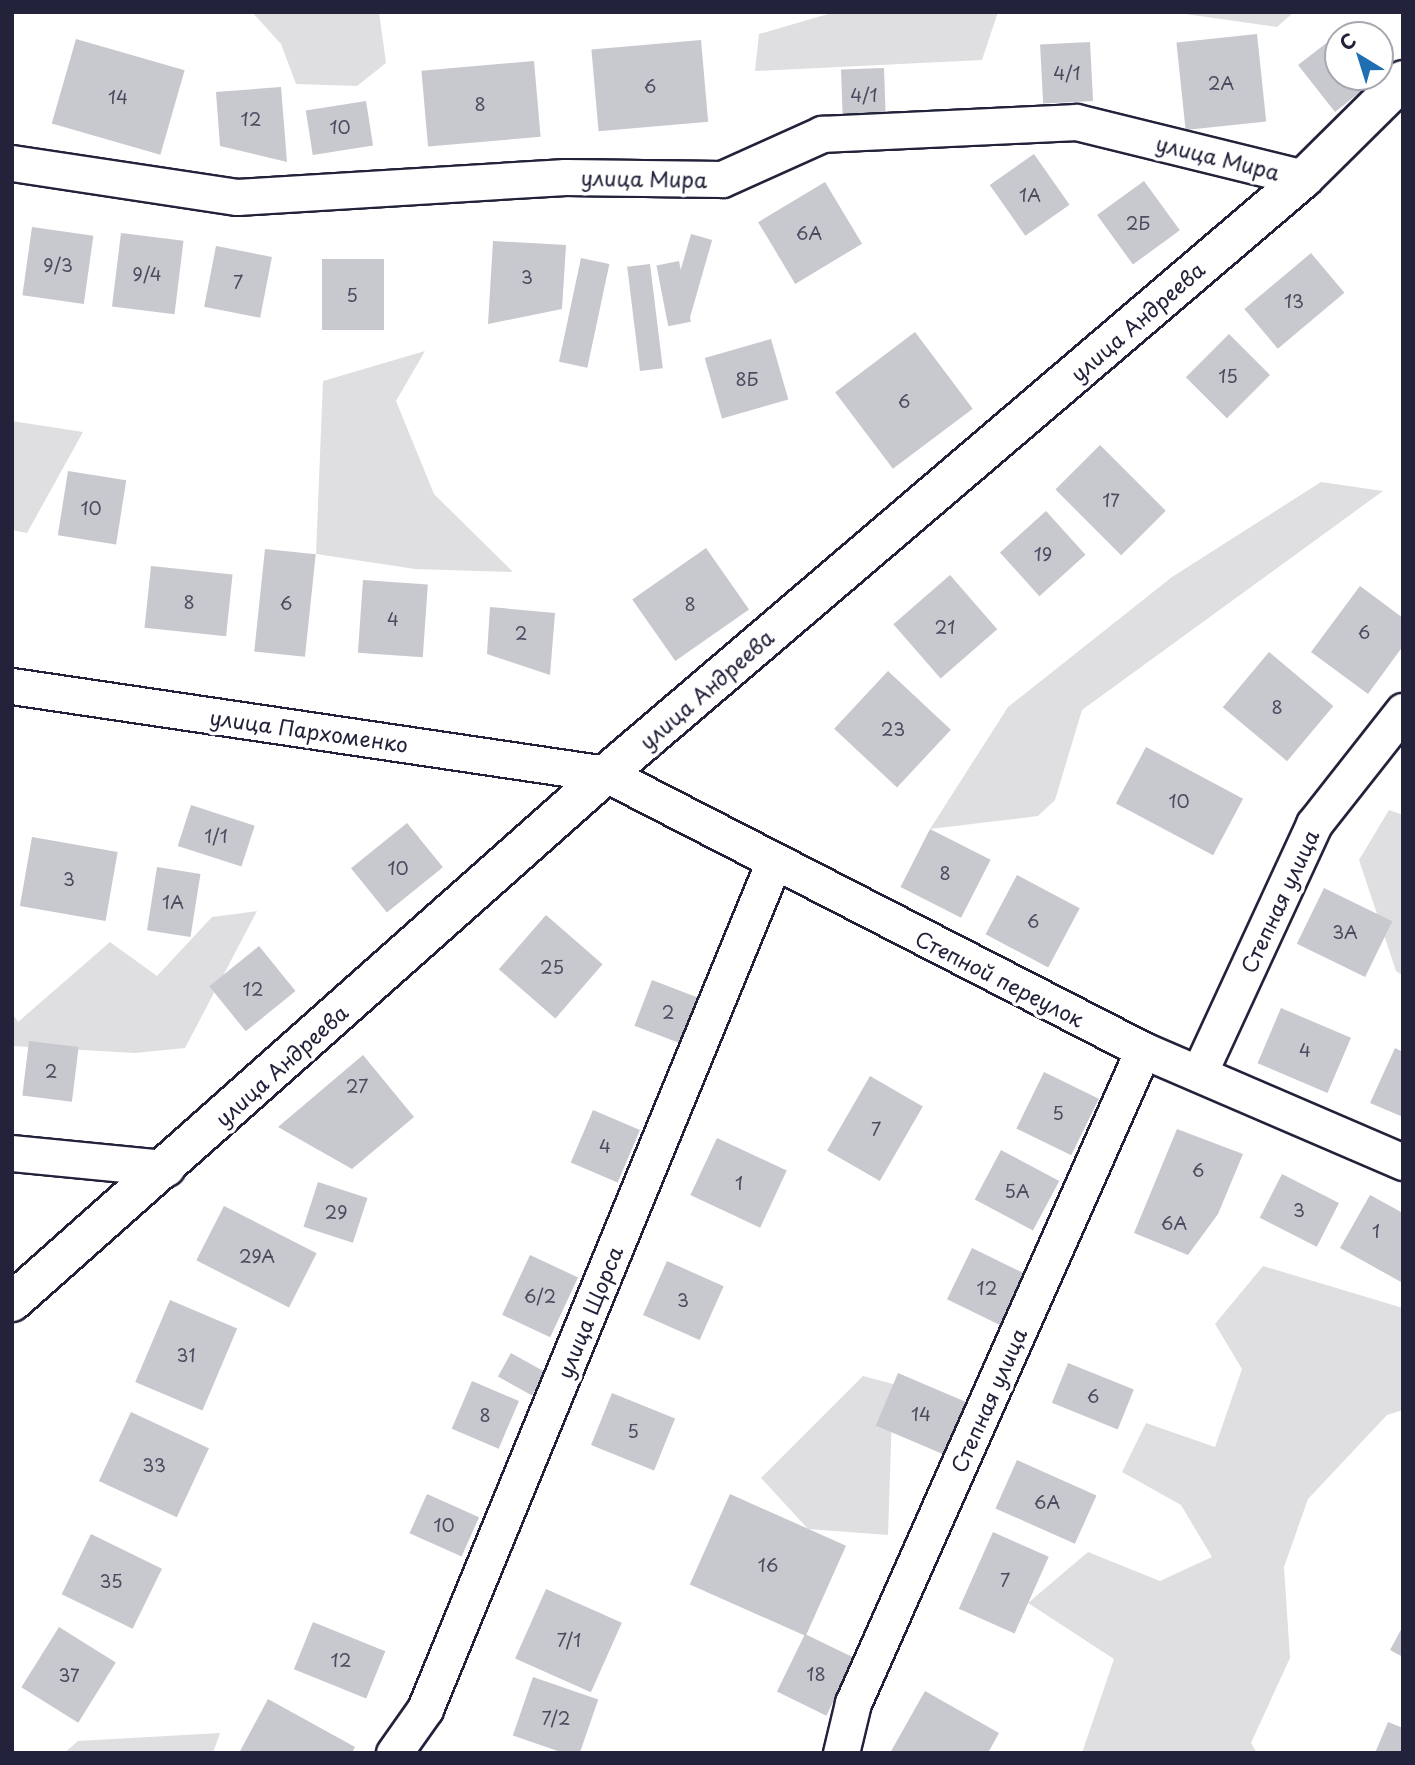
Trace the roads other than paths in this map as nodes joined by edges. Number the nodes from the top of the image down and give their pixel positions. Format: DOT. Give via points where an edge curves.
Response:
graph roads {
  1 [pos="1403,80"];
  2 [pos="12,163"];
  3 [pos="1304,178"];
  4 [pos="12,686"];
  5 [pos="1403,711"];
  6 [pos="606,774"];
  7 [pos="773,864"];
  8 [pos="1143,1050"];
  9 [pos="1200,1071"];
  10 [pos="12,1153"];
  11 [pos="1403,1162"];
  12 [pos="166,1168"];
  13 [pos="12,1302"];
  14 [pos="394,1753"];
  15 [pos="841,1753"];
  1 -- 3 [label="main road, улица Андреева"];
  2 -- 3 [label="street, улица Мира" via="237,197 565,177 722,179 822,134 1076,122"];
  3 -- 6 [label="main road, улица Андреева"];
  4 -- 6 [label="street, улица Пархоменко"];
  5 -- 9 [label="street, Степная улица" via="1314,824"];
  6 -- 7 [label="street, Степной переулок"];
  6 -- 12 [label="main road, улица Андреева"];
  7 -- 8 [label="street, Степной переулок"];
  7 -- 14 [label="street, улица Щорса" via="425,1709"];
  8 -- 9 [label="street, Степной переулок"];
  8 -- 15 [label="street, Степная улица" via="853,1703"];
  9 -- 11 [label="street, Степной переулок"];
  10 -- 12 [label="street"];
  12 -- 13 [label="main road, улица Андреева"];
}
